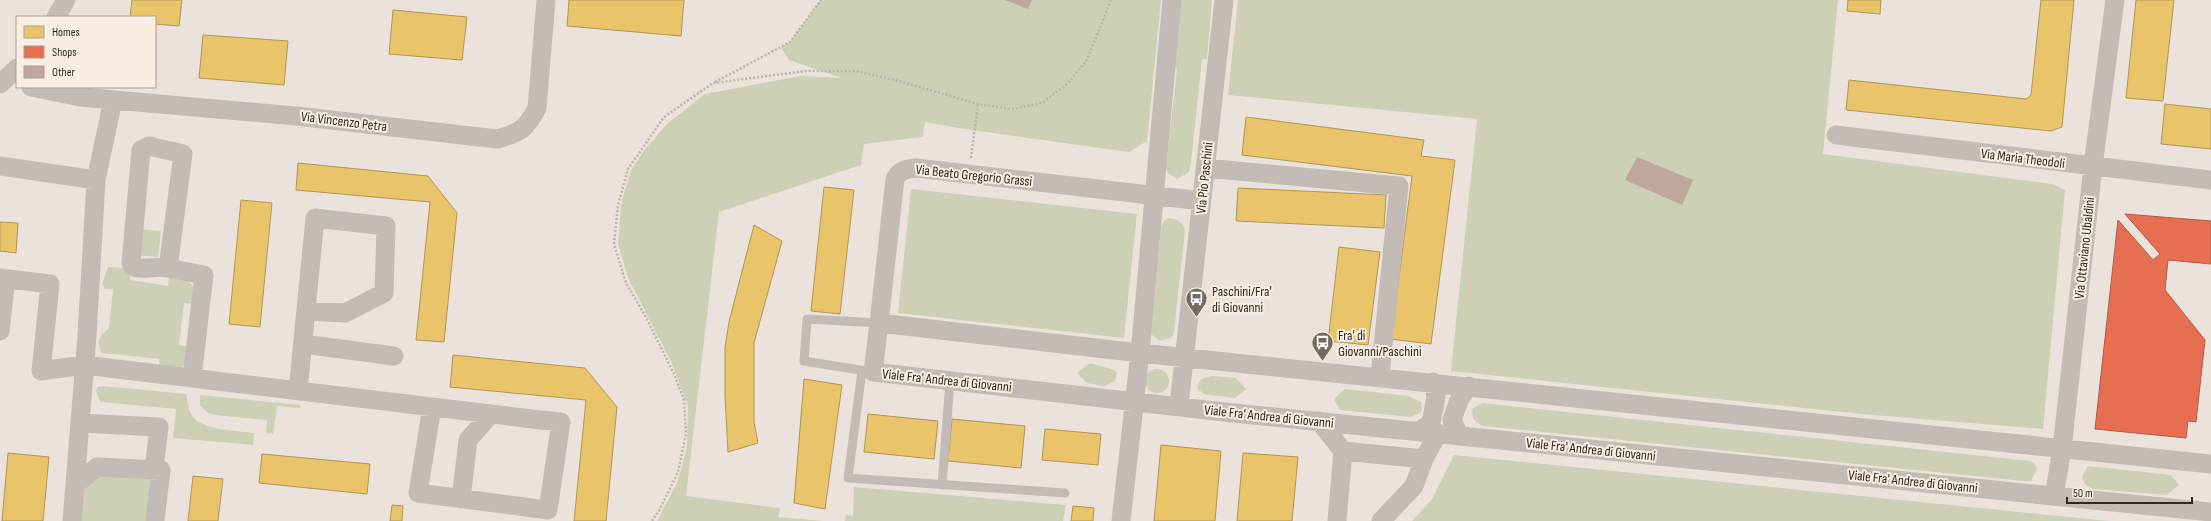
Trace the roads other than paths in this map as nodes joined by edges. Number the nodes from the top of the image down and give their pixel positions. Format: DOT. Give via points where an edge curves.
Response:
graph roads {
  1 [pos="66,0"];
  2 [pos="546,0"];
  3 [pos="1172,0"];
  4 [pos="1224,0"];
  5 [pos="2114,0"];
  6 [pos="57,16"];
  7 [pos="36,88"];
  8 [pos="113,100"];
  9 [pos="1836,136"];
  10 [pos="0,166"];
  11 [pos="2093,166"];
  12 [pos="1205,168"];
  13 [pos="96,180"];
  14 [pos="2211,180"];
  15 [pos="1154,196"];
  16 [pos="1202,201"];
  17 [pos="168,268"];
  18 [pos="3,279"];
  19 [pos="306,311"];
  20 [pos="879,323"];
  21 [pos="0,331"];
  22 [pos="303,344"];
  23 [pos="1140,353"];
  24 [pos="394,356"];
  25 [pos="1185,356"];
  26 [pos="84,365"];
  27 [pos="868,372"];
  28 [pos="1380,376"];
  29 [pos="192,378"];
  30 [pos="950,381"];
  31 [pos="1433,382"];
  32 [pos="1469,386"];
  33 [pos="298,390"];
  34 [pos="1135,401"];
  35 [pos="1179,405"];
  36 [pos="432,407"];
  37 [pos="491,414"];
  38 [pos="1319,421"];
  39 [pos="80,423"];
  40 [pos="1420,432"];
  41 [pos="1438,433"];
  42 [pos="1459,435"];
  43 [pos="2062,449"];
  44 [pos="1343,451"];
  45 [pos="1424,459"];
  46 [pos="2211,464"];
  47 [pos="154,470"];
  48 [pos="75,485"];
  49 [pos="942,485"];
  50 [pos="1065,493"];
  51 [pos="2054,496"];
  52 [pos="461,499"];
  53 [pos="2211,512"];
  54 [pos="72,521"];
  55 [pos="155,521"];
  56 [pos="1121,521"];
  57 [pos="1337,521"];
  58 [pos="1381,521"];
  1 -- 6 [label="street"];
  2 -- 8 [label="street, Via Vincenzo Petra" via="537,108 529,123 515,134 497,139 296,116"];
  3 -- 15 [label="street"];
  4 -- 12 [label="street, Via Pio Paschini"];
  5 -- 11 [label="street, Via Ottaviano Ubaldini"];
  7 -- 8 [label="street, Via Vincenzo Petra" via="67,95"];
  8 -- 13 [label="street"];
  9 -- 11 [label="street, Via Maria Theodoli"];
  10 -- 13 [label="street"];
  11 -- 14 [label="street, Via Maria Theodoli"];
  11 -- 43 [label="street, Via Ottaviano Ubaldini"];
  12 -- 16 [label="street, Via Pio Paschini"];
  12 -- 28 [label="street" via="1399,186"];
  13 -- 26 [label="street"];
  15 -- 16 [label="street, Via Beato Gregorio Grassi"];
  15 -- 20 [label="street, Via Beato Gregorio Grassi" via="916,168 904,169 895,179"];
  15 -- 23 [label="street"];
  16 -- 25 [label="street, Via Pio Paschini"];
  17 -- 17 [label="street" via="182,154 149,146 141,150 131,263 133,267 140,269 162,266"];
  17 -- 29 [label="street" via="204,275"];
  18 -- 21 [label="street"];
  18 -- 26 [label="street" via="50,284 41,371"];
  19 -- 19 [label="street" via="315,218 386,226 384,293 345,314"];
  19 -- 22 [label="street"];
  20 -- 23 [label="street"];
  20 -- 27 [label="street, Viale Fra' Andrea di Giovanni"];
  20 -- 27 [label="lane" via="807,318 804,361"];
  22 -- 24 [label="street"];
  22 -- 33 [label="street"];
  23 -- 25 [label="street"];
  23 -- 34 [label="street"];
  25 -- 28 [label="street"];
  25 -- 35 [label="street, Via Pio Paschini"];
  26 -- 29 [label="street"];
  26 -- 39 [label="street"];
  27 -- 30 [label="street, Viale Fra' Andrea di Giovanni"];
  27 -- 49 [label="lane" via="848,478"];
  28 -- 31 [label="street"];
  29 -- 33 [label="street"];
  30 -- 34 [label="street, Viale Fra' Andrea di Giovanni"];
  30 -- 49 [label="lane"];
  31 -- 32 [label="street"];
  31 -- 40 [label="street" via="1436,397 1431,423"];
  32 -- 42 [label="street" via="1459,400 1452,420"];
  32 -- 43 [label="street"];
  33 -- 36 [label="street"];
  34 -- 35 [label="street, Viale Fra' Andrea di Giovanni"];
  34 -- 56 [label="street"];
  35 -- 38 [label="street, Viale Fra' Andrea di Giovanni"];
  36 -- 37 [label="street"];
  36 -- 52 [label="street" via="418,493"];
  37 -- 52 [label="street" via="468,440"];
  37 -- 52 [label="street" via="561,422 548,510"];
  38 -- 40 [label="street, Viale Fra' Andrea di Giovanni"];
  38 -- 44 [label="street"];
  39 -- 47 [label="street" via="159,427"];
  39 -- 48 [label="street"];
  40 -- 41 [label="street, Viale Fra' Andrea di Giovanni"];
  41 -- 42 [label="street, Viale Fra' Andrea di Giovanni"];
  41 -- 45 [label="street"];
  42 -- 51 [label="street, Viale Fra' Andrea di Giovanni"];
  43 -- 46 [label="street"];
  43 -- 51 [label="street, Via Ottaviano Ubaldini"];
  44 -- 45 [label="street"];
  44 -- 57 [label="street"];
  45 -- 58 [label="street" via="1414,486"];
  47 -- 48 [label="street" via="97,467"];
  47 -- 55 [label="street" via="162,470"];
  48 -- 54 [label="street"];
  49 -- 50 [label="lane"];
  51 -- 53 [label="street, Viale Fra' Andrea di Giovanni"];
}
